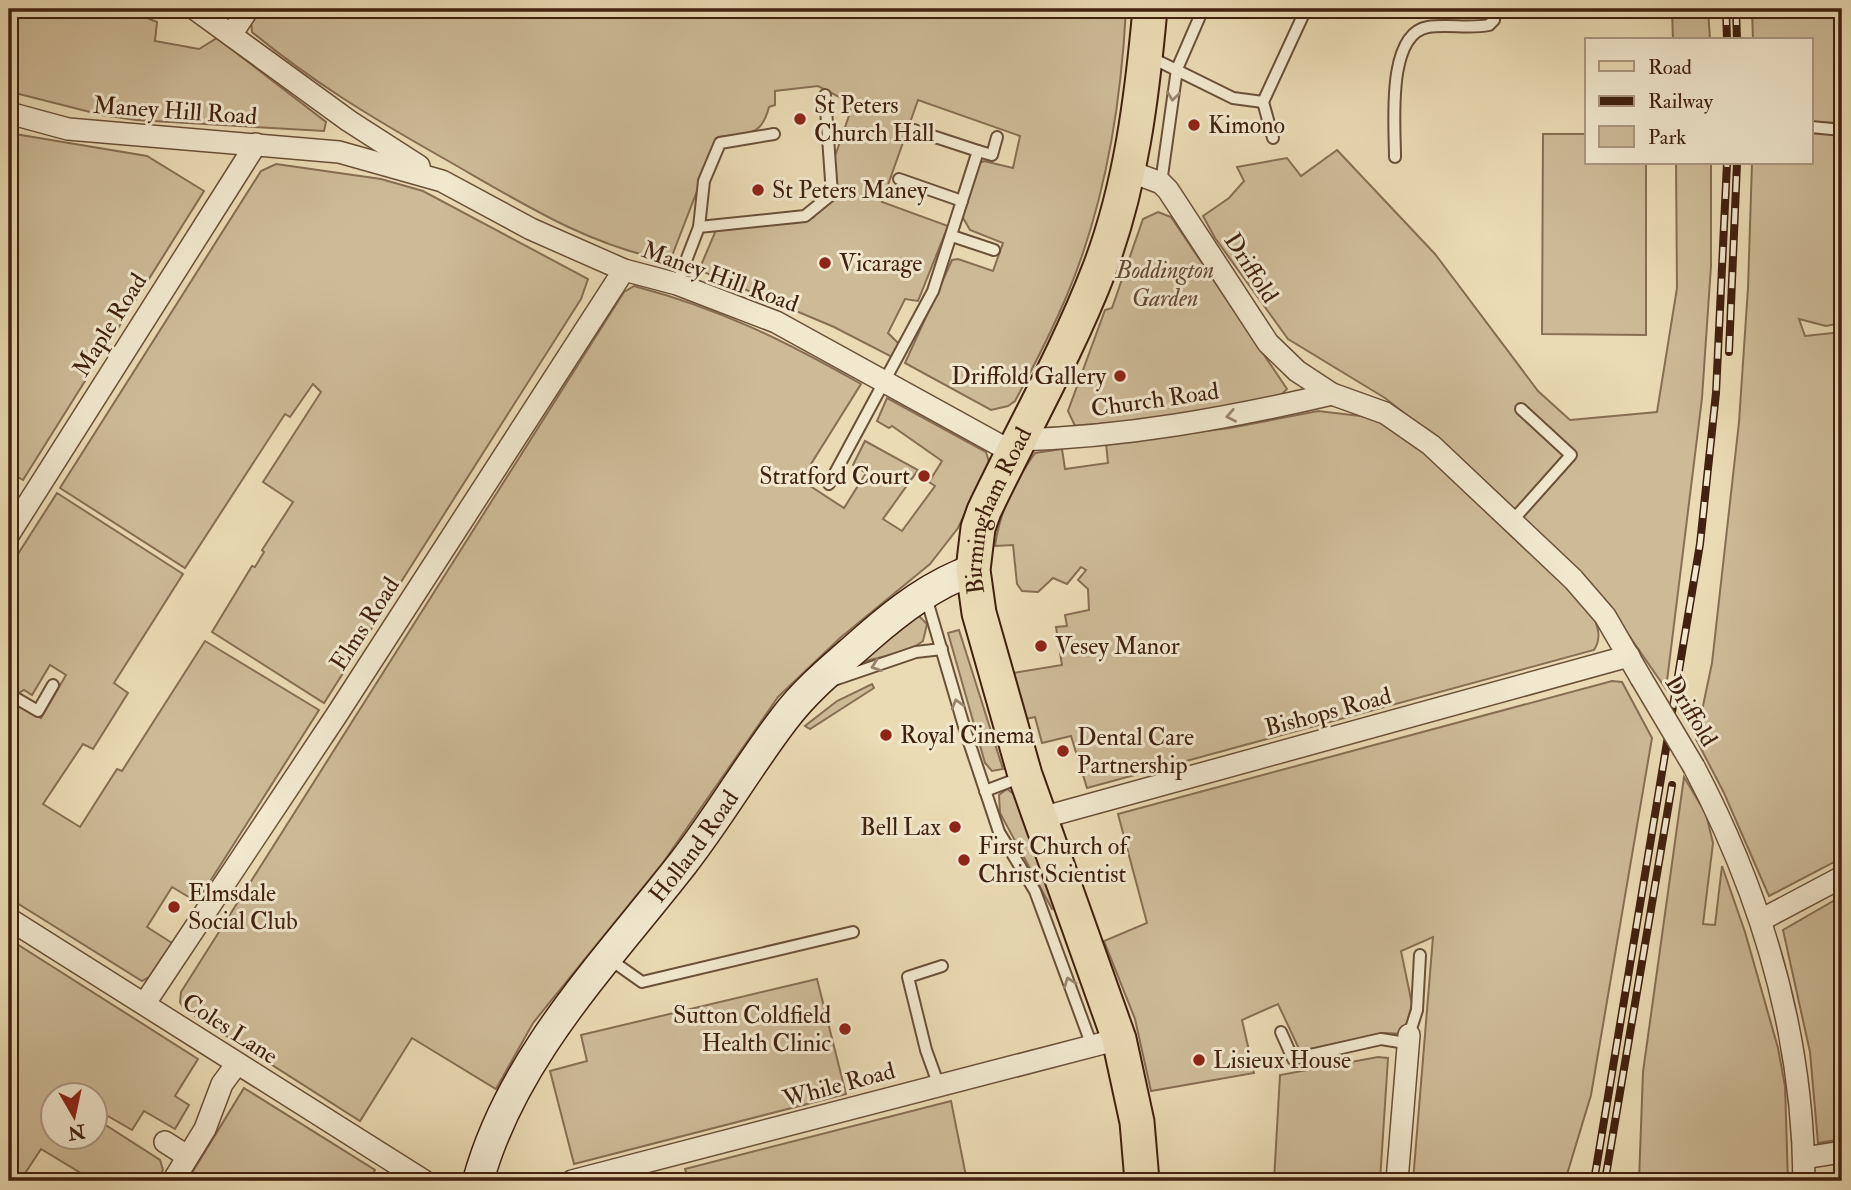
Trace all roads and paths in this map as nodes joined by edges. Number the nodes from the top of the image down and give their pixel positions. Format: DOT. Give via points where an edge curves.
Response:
graph roads {
  1 [pos="195,9"];
  2 [pos="248,9"];
  3 [pos="1150,9"];
  4 [pos="1203,9"];
  5 [pos="1306,9"];
  6 [pos="1494,9"];
  7 [pos="231,35"];
  8 [pos="1146,55"];
  9 [pos="1177,69"];
  10 [pos="825,95"];
  11 [pos="1263,102"];
  12 [pos="9,114"];
  13 [pos="349,121"];
  14 [pos="1812,127"];
  15 [pos="915,130"];
  16 [pos="1842,130"];
  17 [pos="774,134"];
  18 [pos="996,137"];
  19 [pos="1273,138"];
  20 [pos="256,144"];
  21 [pos="978,151"];
  22 [pos="339,152"];
  23 [pos="1395,157"];
  24 [pos="1129,171"];
  25 [pos="899,179"];
  26 [pos="442,181"];
  27 [pos="1161,183"];
  28 [pos="962,201"];
  29 [pos="699,227"];
  30 [pos="953,236"];
  31 [pos="994,250"];
  32 [pos="624,270"];
  33 [pos="677,284"];
  34 [pos="884,383"];
  35 [pos="1332,394"];
  36 [pos="1521,409"];
  37 [pos="1015,446"];
  38 [pos="829,484"];
  39 [pos="1513,520"];
  40 [pos="9,534"];
  41 [pos="973,570"];
  42 [pos="925,593"];
  43 [pos="942,649"];
  44 [pos="1629,656"];
  45 [pos="53,685"];
  46 [pos="811,688"];
  47 [pos="9,694"];
  48 [pos="1026,775"];
  49 [pos="985,791"];
  50 [pos="1041,818"];
  51 [pos="1842,877"];
  52 [pos="9,919"];
  53 [pos="1761,920"];
  54 [pos="853,932"];
  55 [pos="1419,955"];
  56 [pos="608,958"];
  57 [pos="942,965"];
  58 [pos="145,1003"];
  59 [pos="1281,1032"];
  60 [pos="1407,1039"];
  61 [pos="1106,1043"];
  62 [pos="236,1065"];
  63 [pos="939,1086"];
  64 [pos="165,1142"];
  65 [pos="1842,1152"];
  66 [pos="187,1156"];
  67 [pos="1804,1158"];
  68 [pos="636,1173"];
  69 [pos="173,1181"];
  70 [pos="424,1181"];
  71 [pos="478,1181"];
  72 [pos="572,1181"];
  73 [pos="1142,1181"];
  74 [pos="1397,1181"];
  75 [pos="1804,1181"];
  1 -- 7 [label="street, Maney Hill Road"];
  2 -- 7 [label="street"];
  3 -- 8 [label="main road, Birmingham Road"];
  4 -- 9 [label="lane"];
  5 -- 11 [label="lane"];
  6 -- 23 [label="lane" via="1489,25 1426,27 1412,36 1396,68"];
  7 -- 13 [label="street, Maney Hill Road"];
  8 -- 9 [label="lane"];
  8 -- 24 [label="main road, Birmingham Road"];
  9 -- 11 [label="lane" via="1233,98"];
  9 -- 27 [label="lane, one-way"];
  10 -- 29 [label="lane" via="832,194 805,216"];
  11 -- 19 [label="lane"];
  12 -- 20 [label="street, Maney Hill Road" via="68,129"];
  13 -- 22 [label="street"];
  13 -- 26 [label="street, Maney Hill Road"];
  14 -- 16 [label="lane"];
  15 -- 21 [label="lane"];
  17 -- 29 [label="lane" via="720,142 704,181"];
  18 -- 21 [label="lane" via="992,155"];
  20 -- 22 [label="street, Maney Hill Road"];
  20 -- 40 [label="street, Maple Road"];
  21 -- 28 [label="lane"];
  22 -- 26 [label="street, Maney Hill Road"];
  24 -- 27 [label="street"];
  24 -- 37 [label="main road, Birmingham Road" via="1091,290"];
  25 -- 28 [label="lane"];
  26 -- 32 [label="street, Maney Hill Road" via="531,229"];
  27 -- 35 [label="street, Driffold" via="1268,343 1297,371"];
  28 -- 30 [label="lane"];
  29 -- 33 [label="lane"];
  30 -- 31 [label="lane"];
  30 -- 34 [label="lane" via="933,291"];
  32 -- 33 [label="street, Maney Hill Road"];
  32 -- 58 [label="street, Elms Road"];
  33 -- 34 [label="street, Maney Hill Road" via="776,322"];
  34 -- 37 [label="street, Maney Hill Road"];
  34 -- 38 [label="lane"];
  35 -- 37 [label="street, Church Road, one-way" via="1198,423"];
  35 -- 39 [label="street, Driffold" via="1385,413 1410,428"];
  36 -- 39 [label="lane" via="1571,456"];
  37 -- 41 [label="main road, Birmingham Road" via="978,528"];
  39 -- 44 [label="street, Driffold" via="1605,616"];
  41 -- 42 [label="street, Holland Road" via="945,579"];
  41 -- 48 [label="main road, Birmingham Road" via="988,650"];
  42 -- 43 [label="lane"];
  42 -- 46 [label="street, Holland Road"];
  43 -- 46 [label="lane, one-way" via="916,652"];
  49 -- 43 [label="lane, one-way"];
  44 -- 50 [label="street, Bishops Road"];
  44 -- 53 [label="street, Driffold, bridge" via="1727,831"];
  45 -- 47 [label="lane" via="38,711"];
  46 -- 56 [label="street, Holland Road"];
  48 -- 49 [label="lane"];
  48 -- 50 [label="main road, Birmingham Road"];
  61 -- 49 [label="lane, one-way" via="1039,900 999,832"];
  50 -- 61 [label="main road, Birmingham Road"];
  51 -- 53 [label="street"];
  52 -- 58 [label="street, Coles Lane"];
  53 -- 67 [label="street, Driffold" via="1795,1057"];
  54 -- 56 [label="lane" via="642,982"];
  55 -- 60 [label="lane" via="1417,1010"];
  56 -- 71 [label="street, Holland Road" via="528,1065 500,1120"];
  57 -- 63 [label="lane" via="908,977"];
  58 -- 62 [label="street, Coles Lane"];
  59 -- 60 [label="lane" via="1293,1059 1381,1039"];
  60 -- 74 [label="street"];
  61 -- 63 [label="street, While Road"];
  61 -- 73 [label="main road, Birmingham Road" via="1137,1122"];
  62 -- 66 [label="street"];
  62 -- 70 [label="street, Coles Lane"];
  63 -- 68 [label="street, While Road"];
  64 -- 66 [label="street"];
  65 -- 67 [label="street"];
  66 -- 69 [label="street"];
  67 -- 75 [label="street, Driffold"];
  68 -- 72 [label="street, While Road"];
}
